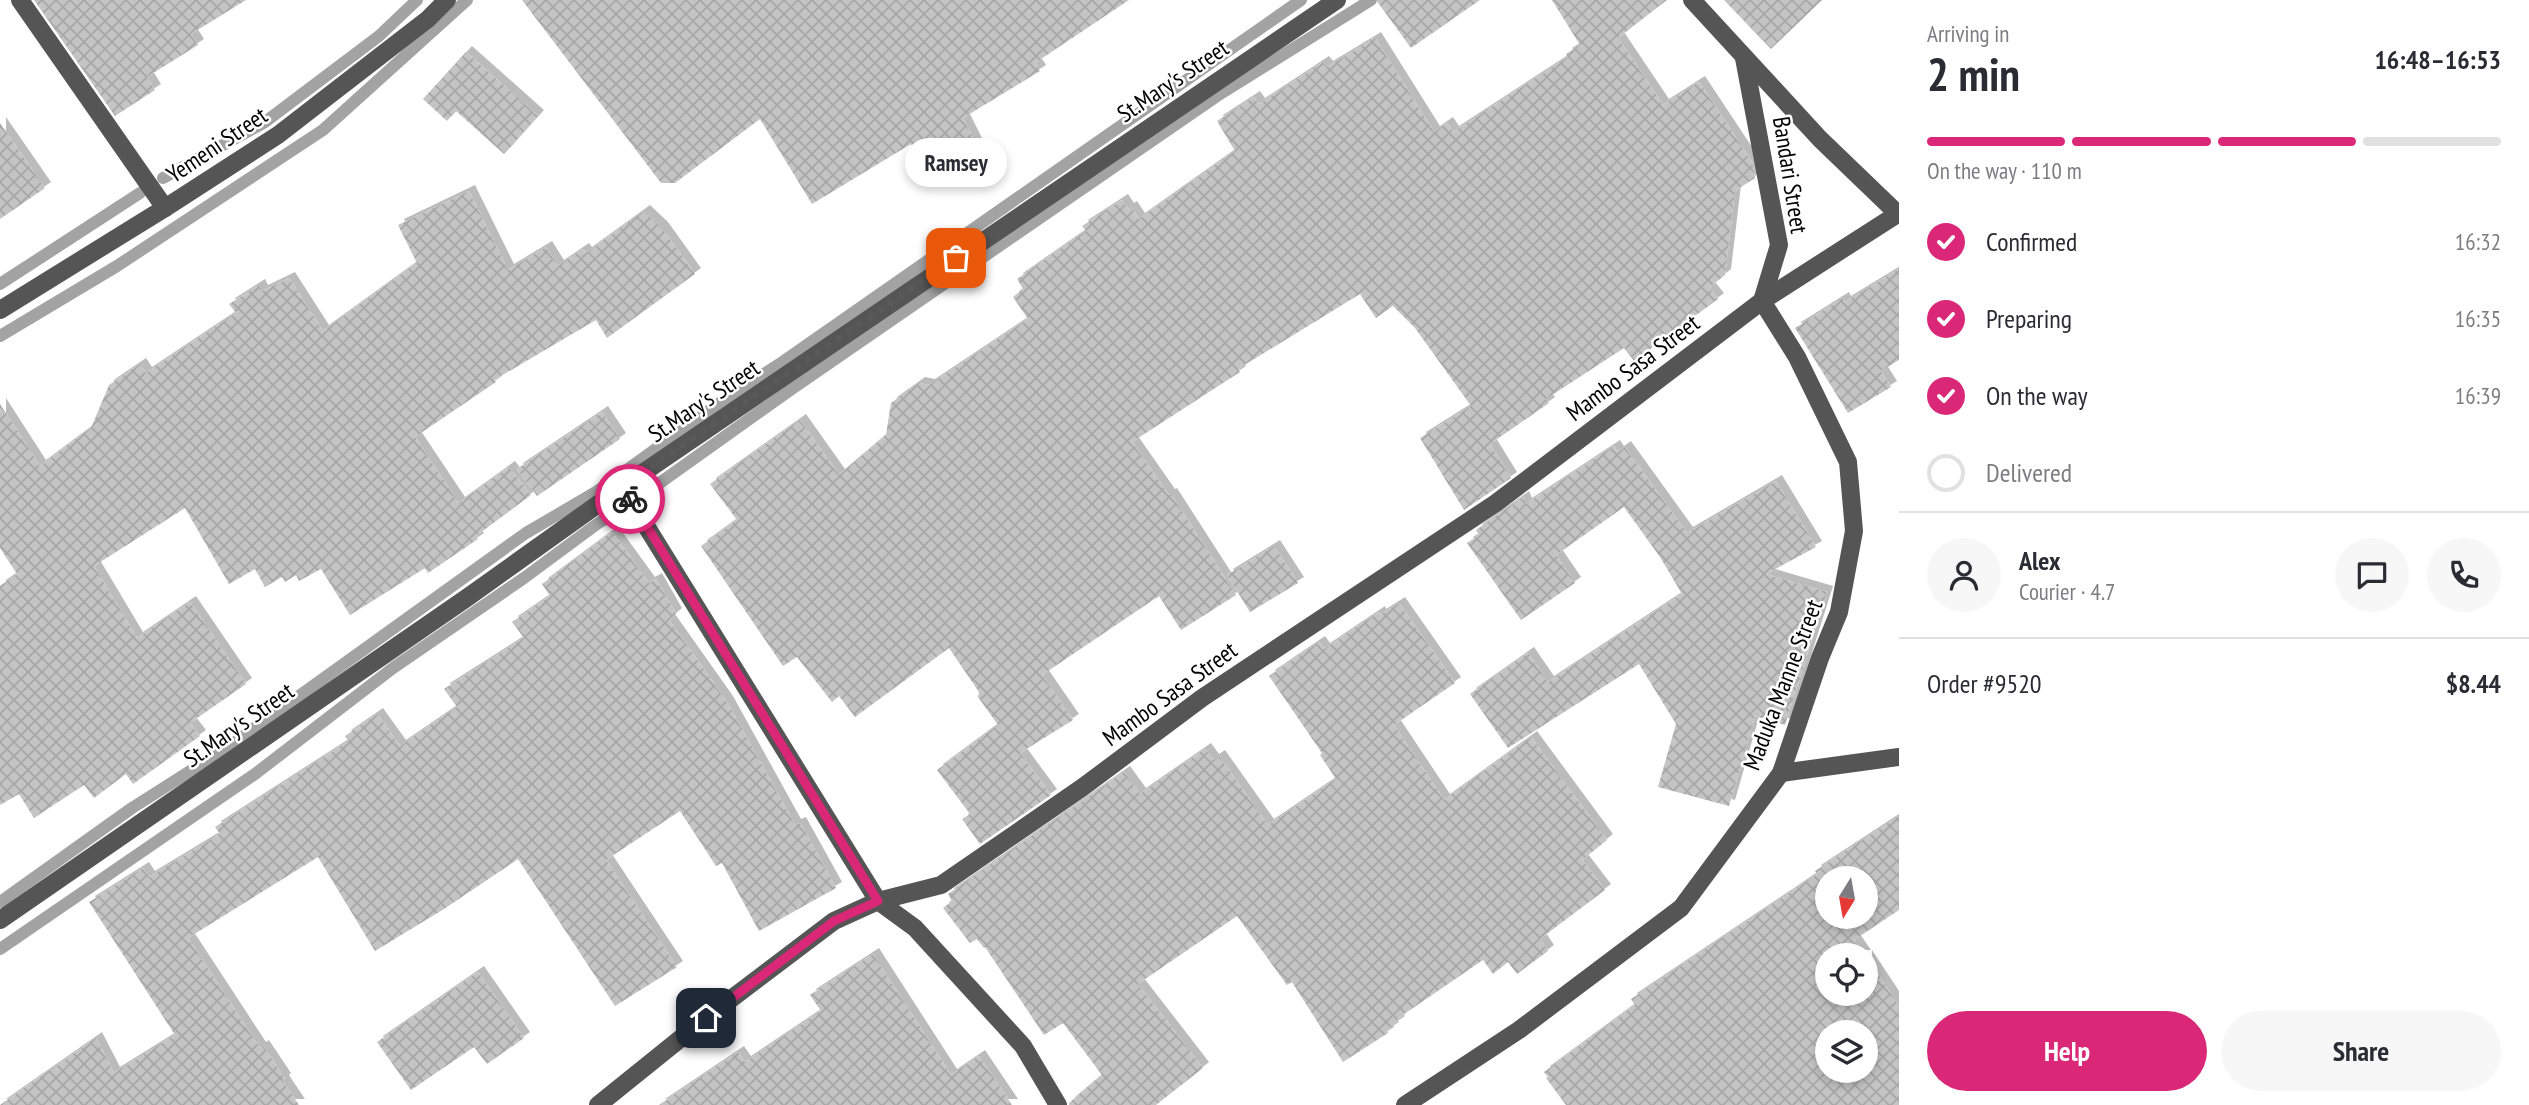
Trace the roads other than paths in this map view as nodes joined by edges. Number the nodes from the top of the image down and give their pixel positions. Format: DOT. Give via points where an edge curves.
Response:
graph roads {
  1 [pos="20,0"];
  2 [pos="447,0"];
  3 [pos="1337,0"];
  4 [pos="1692,0"];
  5 [pos="1744,56"];
  6 [pos="165,208"];
  7 [pos="1899,214"];
  8 [pos="1762,300"];
  9 [pos="0,310"];
  10 [pos="622,487"];
  11 [pos="1899,757"];
  12 [pos="1781,773"];
  13 [pos="878,901"];
  14 [pos="0,920"];
  15 [pos="598,1105"];
  16 [pos="1058,1105"];
  17 [pos="1405,1105"];
  1 -- 6 [label="street"];
  2 -- 6 [label="street, Yemeni Street" via="278,135"];
  3 -- 10 [label="street, St.Mary's Street"];
  4 -- 5 [label="street, Bandari Street"];
  5 -- 7 [label="street, Bandari Street"];
  5 -- 8 [label="street, Bandari Street" via="1779,244"];
  6 -- 9 [label="street, Yemeni Street"];
  7 -- 8 [label="street, Mambo Sasa Street"];
  8 -- 12 [label="street, Maduka Manne Street" via="1797,357 1848,462 1854,531 1839,612"];
  8 -- 13 [label="street, Mambo Sasa Street" via="1496,503 1202,698 941,885"];
  10 -- 13 [label="street"];
  10 -- 14 [label="street, St.Mary's Street"];
  11 -- 12 [label="street"];
  12 -- 17 [label="street, Maduka Manne Street" via="1681,908 1519,1030"];
  13 -- 15 [label="street, Mambo Sasa Street" via="834,921"];
  13 -- 16 [label="street" via="915,928 1023,1046"];
}
